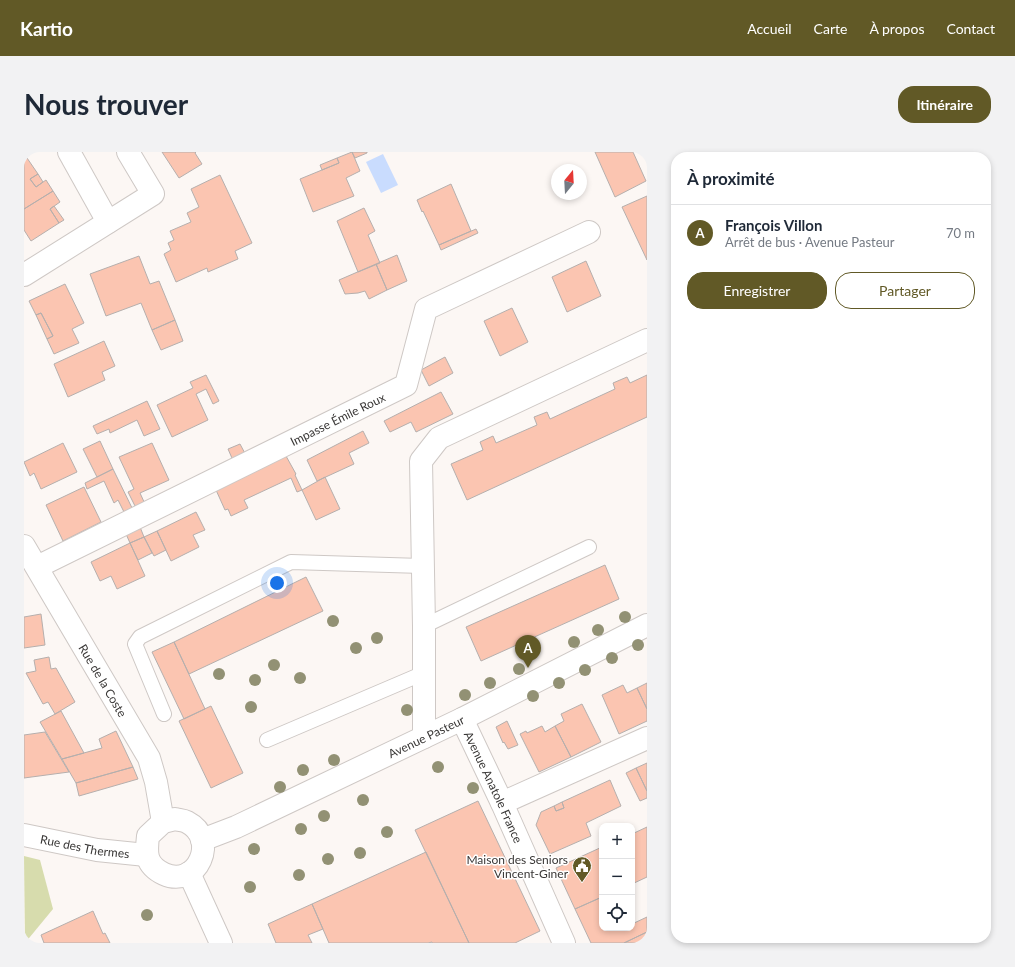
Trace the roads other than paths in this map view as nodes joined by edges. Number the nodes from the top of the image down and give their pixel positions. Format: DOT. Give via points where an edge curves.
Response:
graph roads {
  1 [pos="69,152"];
  2 [pos="128,152"];
  3 [pos="108,222"];
  4 [pos="589,232"];
  5 [pos="24,274"];
  6 [pos="647,340"];
  7 [pos="24,546"];
  8 [pos="589,547"];
  9 [pos="422,566"];
  10 [pos="37,567"];
  11 [pos="647,625"];
  12 [pos="424,626"];
  13 [pos="424,673"];
  14 [pos="164,714"];
  15 [pos="462,719"];
  16 [pos="424,737"];
  17 [pos="647,738"];
  18 [pos="267,740"];
  19 [pos="502,803"];
  20 [pos="162,822"];
  21 [pos="24,835"];
  22 [pos="202,840"];
  23 [pos="146,855"];
  24 [pos="189,873"];
  25 [pos="221,943"];
  26 [pos="564,943"];
  1 -- 3 [label="street"];
  2 -- 3 [label="street" via="153,194"];
  3 -- 5 [label="street"];
  4 -- 10 [label="street, Impasse Émile Roux" via="426,309 406,385"];
  6 -- 9 [label="street" via="439,438 421,461"];
  7 -- 10 [label="street, Rue de la Coste"];
  8 -- 12 [label="lane"];
  9 -- 12 [label="street"];
  9 -- 14 [label="lane" via="291,562 140,637 135,644"];
  10 -- 20 [label="street, Rue de la Coste" via="149,758 156,782"];
  11 -- 15 [label="street, Avenue Pasteur"];
  12 -- 13 [label="street"];
  13 -- 16 [label="street"];
  13 -- 18 [label="lane"];
  15 -- 16 [label="street, Avenue Pasteur"];
  15 -- 19 [label="street, Avenue Anatole France"];
  16 -- 22 [label="street, Avenue Pasteur" via="236,827"];
  17 -- 19 [label="street"];
  19 -- 26 [label="street, Avenue Anatole France"];
  20 -- 22 [label="street" via="175,819 186,822 196,829"];
  20 -- 23 [label="street" via="148,836"];
  21 -- 23 [label="street, Rue des Thermes" via="97,850"];
  22 -- 24 [label="street" via="202,859"];
  23 -- 24 [label="street" via="155,870 172,877"];
  24 -- 25 [label="street"];
}
